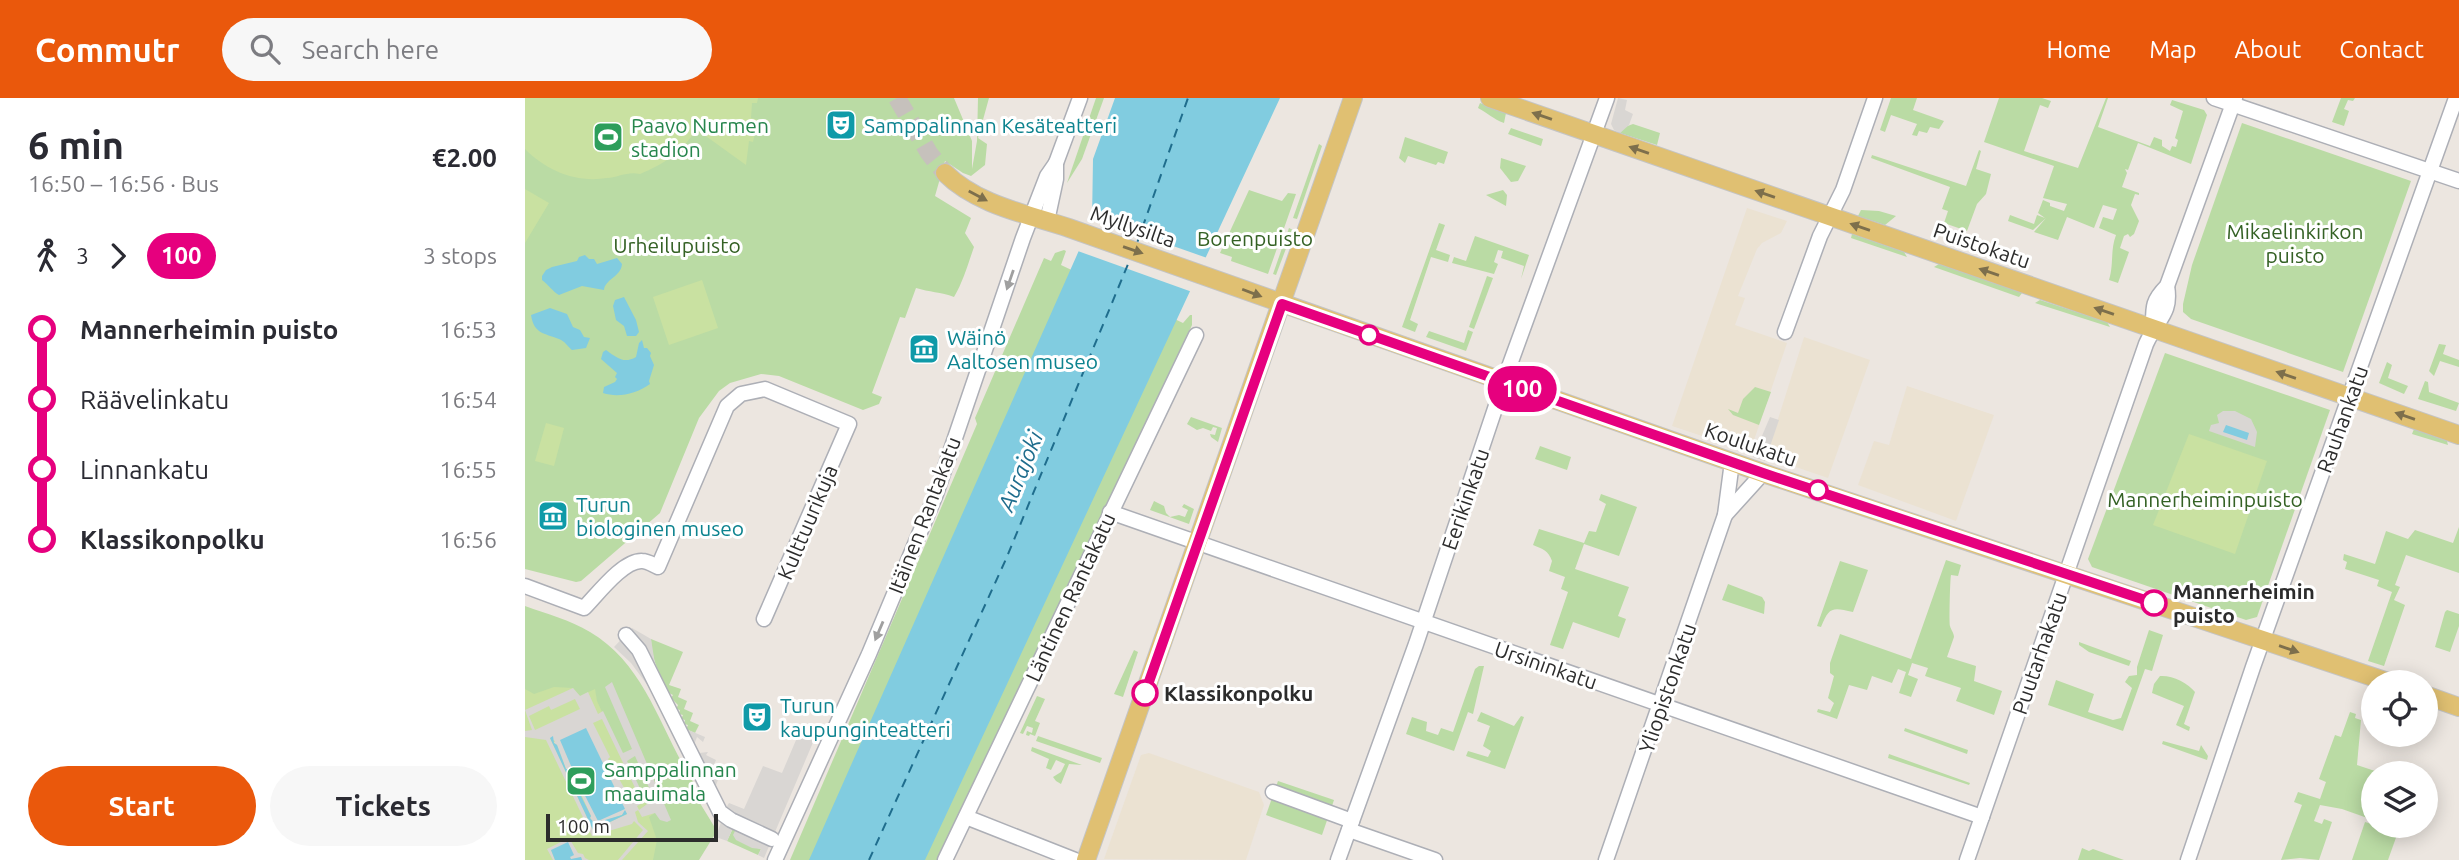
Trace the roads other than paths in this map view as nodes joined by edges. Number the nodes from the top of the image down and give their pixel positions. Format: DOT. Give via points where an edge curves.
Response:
graph roads {
  1 [pos="1080,98"];
  2 [pos="1353,98"];
  3 [pos="1490,98"];
  4 [pos="1607,98"];
  5 [pos="1875,98"];
  6 [pos="2214,98"];
  7 [pos="2456,98"];
  8 [pos="2234,101"];
  9 [pos="1594,134"];
  10 [pos="2430,172"];
  11 [pos="945,173"];
  12 [pos="2459,181"];
  13 [pos="1830,216"];
  14 [pos="1040,218"];
  15 [pos="1222,281"];
  16 [pos="1282,304"];
  17 [pos="2153,328"];
  18 [pos="1785,332"];
  19 [pos="1196,335"];
  20 [pos="1504,383"];
  21 [pos="2350,397"];
  22 [pos="2459,435"];
  23 [pos="1732,462"];
  24 [pos="1763,473"];
  25 [pos="1110,512"];
  26 [pos="1725,515"];
  27 [pos="1198,543"];
  28 [pos="2067,573"];
  29 [pos="525,586"];
  30 [pos="764,619"];
  31 [pos="1423,622"];
  32 [pos="626,635"];
  33 [pos="2262,640"];
  34 [pos="2361,673"];
  35 [pos="2438,700"];
  36 [pos="1661,705"];
  37 [pos="2459,707"];
  38 [pos="1273,792"];
  39 [pos="966,817"];
  40 [pos="1982,817"];
  41 [pos="1351,825"];
  42 [pos="772,839"];
  43 [pos="775,860"];
  44 [pos="945,860"];
  45 [pos="1075,860"];
  46 [pos="1086,860"];
  47 [pos="1338,860"];
  48 [pos="1435,860"];
  49 [pos="1606,860"];
  50 [pos="1967,860"];
  51 [pos="2187,860"];
  1 -- 14 [label="street, Itäinen Rantakatu" via="1047,176"];
  2 -- 16 [label="main road"];
  9 -- 3 [label="main road, Puistokatu, one-way"];
  4 -- 9 [label="street, Eerikinkatu"];
  5 -- 13 [label="street"];
  6 -- 8 [label="street"];
  7 -- 10 [label="street, Rauhankatu"];
  8 -- 10 [label="street"];
  8 -- 17 [label="street, Puutarhakatu" via="2167,286 2156,296"];
  13 -- 9 [label="main road, Puistokatu, one-way"];
  9 -- 20 [label="street, Eerikinkatu"];
  10 -- 12 [label="street"];
  10 -- 21 [label="street, Rauhankatu"];
  11 -- 14 [label="main road, Myllysilta, one-way" via="983,199"];
  17 -- 13 [label="main road, Puistokatu, one-way"];
  13 -- 18 [label="street"];
  14 -- 15 [label="main road, Myllysilta, one-way"];
  14 -- 43 [label="street, Itäinen Rantakatu, one-way" via="936,494"];
  15 -- 16 [label="main road, Koulukatu, one-way"];
  16 -- 20 [label="main road, Koulukatu"];
  16 -- 27 [label="main road"];
  21 -- 17 [label="main road, Puistokatu, one-way"];
  17 -- 28 [label="street, Puutarhakatu"];
  19 -- 25 [label="street, Läntinen Rantakatu"];
  20 -- 23 [label="main road, Koulukatu"];
  20 -- 31 [label="street, Eerikinkatu"];
  22 -- 21 [label="main road, Puistokatu, one-way"];
  21 -- 33 [label="street, Rauhankatu"];
  23 -- 24 [label="main road, Koulukatu"];
  23 -- 26 [label="street, Yliopistonkatu"];
  24 -- 26 [label="street, Yliopistonkatu"];
  24 -- 28 [label="main road, Koulukatu"];
  25 -- 27 [label="street, Ursininkatu"];
  25 -- 39 [label="street, Läntinen Rantakatu"];
  26 -- 36 [label="street, Yliopistonkatu"];
  27 -- 31 [label="street, Ursininkatu"];
  27 -- 46 [label="main road"];
  28 -- 33 [label="main road, Koulukatu"];
  28 -- 40 [label="street, Puutarhakatu"];
  29 -- 30 [label="street, Kulttuurikuja" via="584,608 633,562 658,567 727,406 748,391 765,389 849,424"];
  31 -- 36 [label="street, Ursininkatu"];
  31 -- 41 [label="street, Eerikinkatu"];
  32 -- 42 [label="street" via="639,650 720,811"];
  33 -- 34 [label="main road, Koulukatu, one-way"];
  33 -- 51 [label="street, Rauhankatu"];
  35 -- 37 [label="main road"];
  36 -- 40 [label="street, Ursininkatu"];
  36 -- 49 [label="street, Yliopistonkatu"];
  38 -- 41 [label="street"];
  39 -- 44 [label="street, Läntinen Rantakatu"];
  39 -- 45 [label="street"];
  40 -- 50 [label="street, Puutarhakatu"];
  41 -- 47 [label="street, Eerikinkatu"];
  41 -- 48 [label="street"];
}
